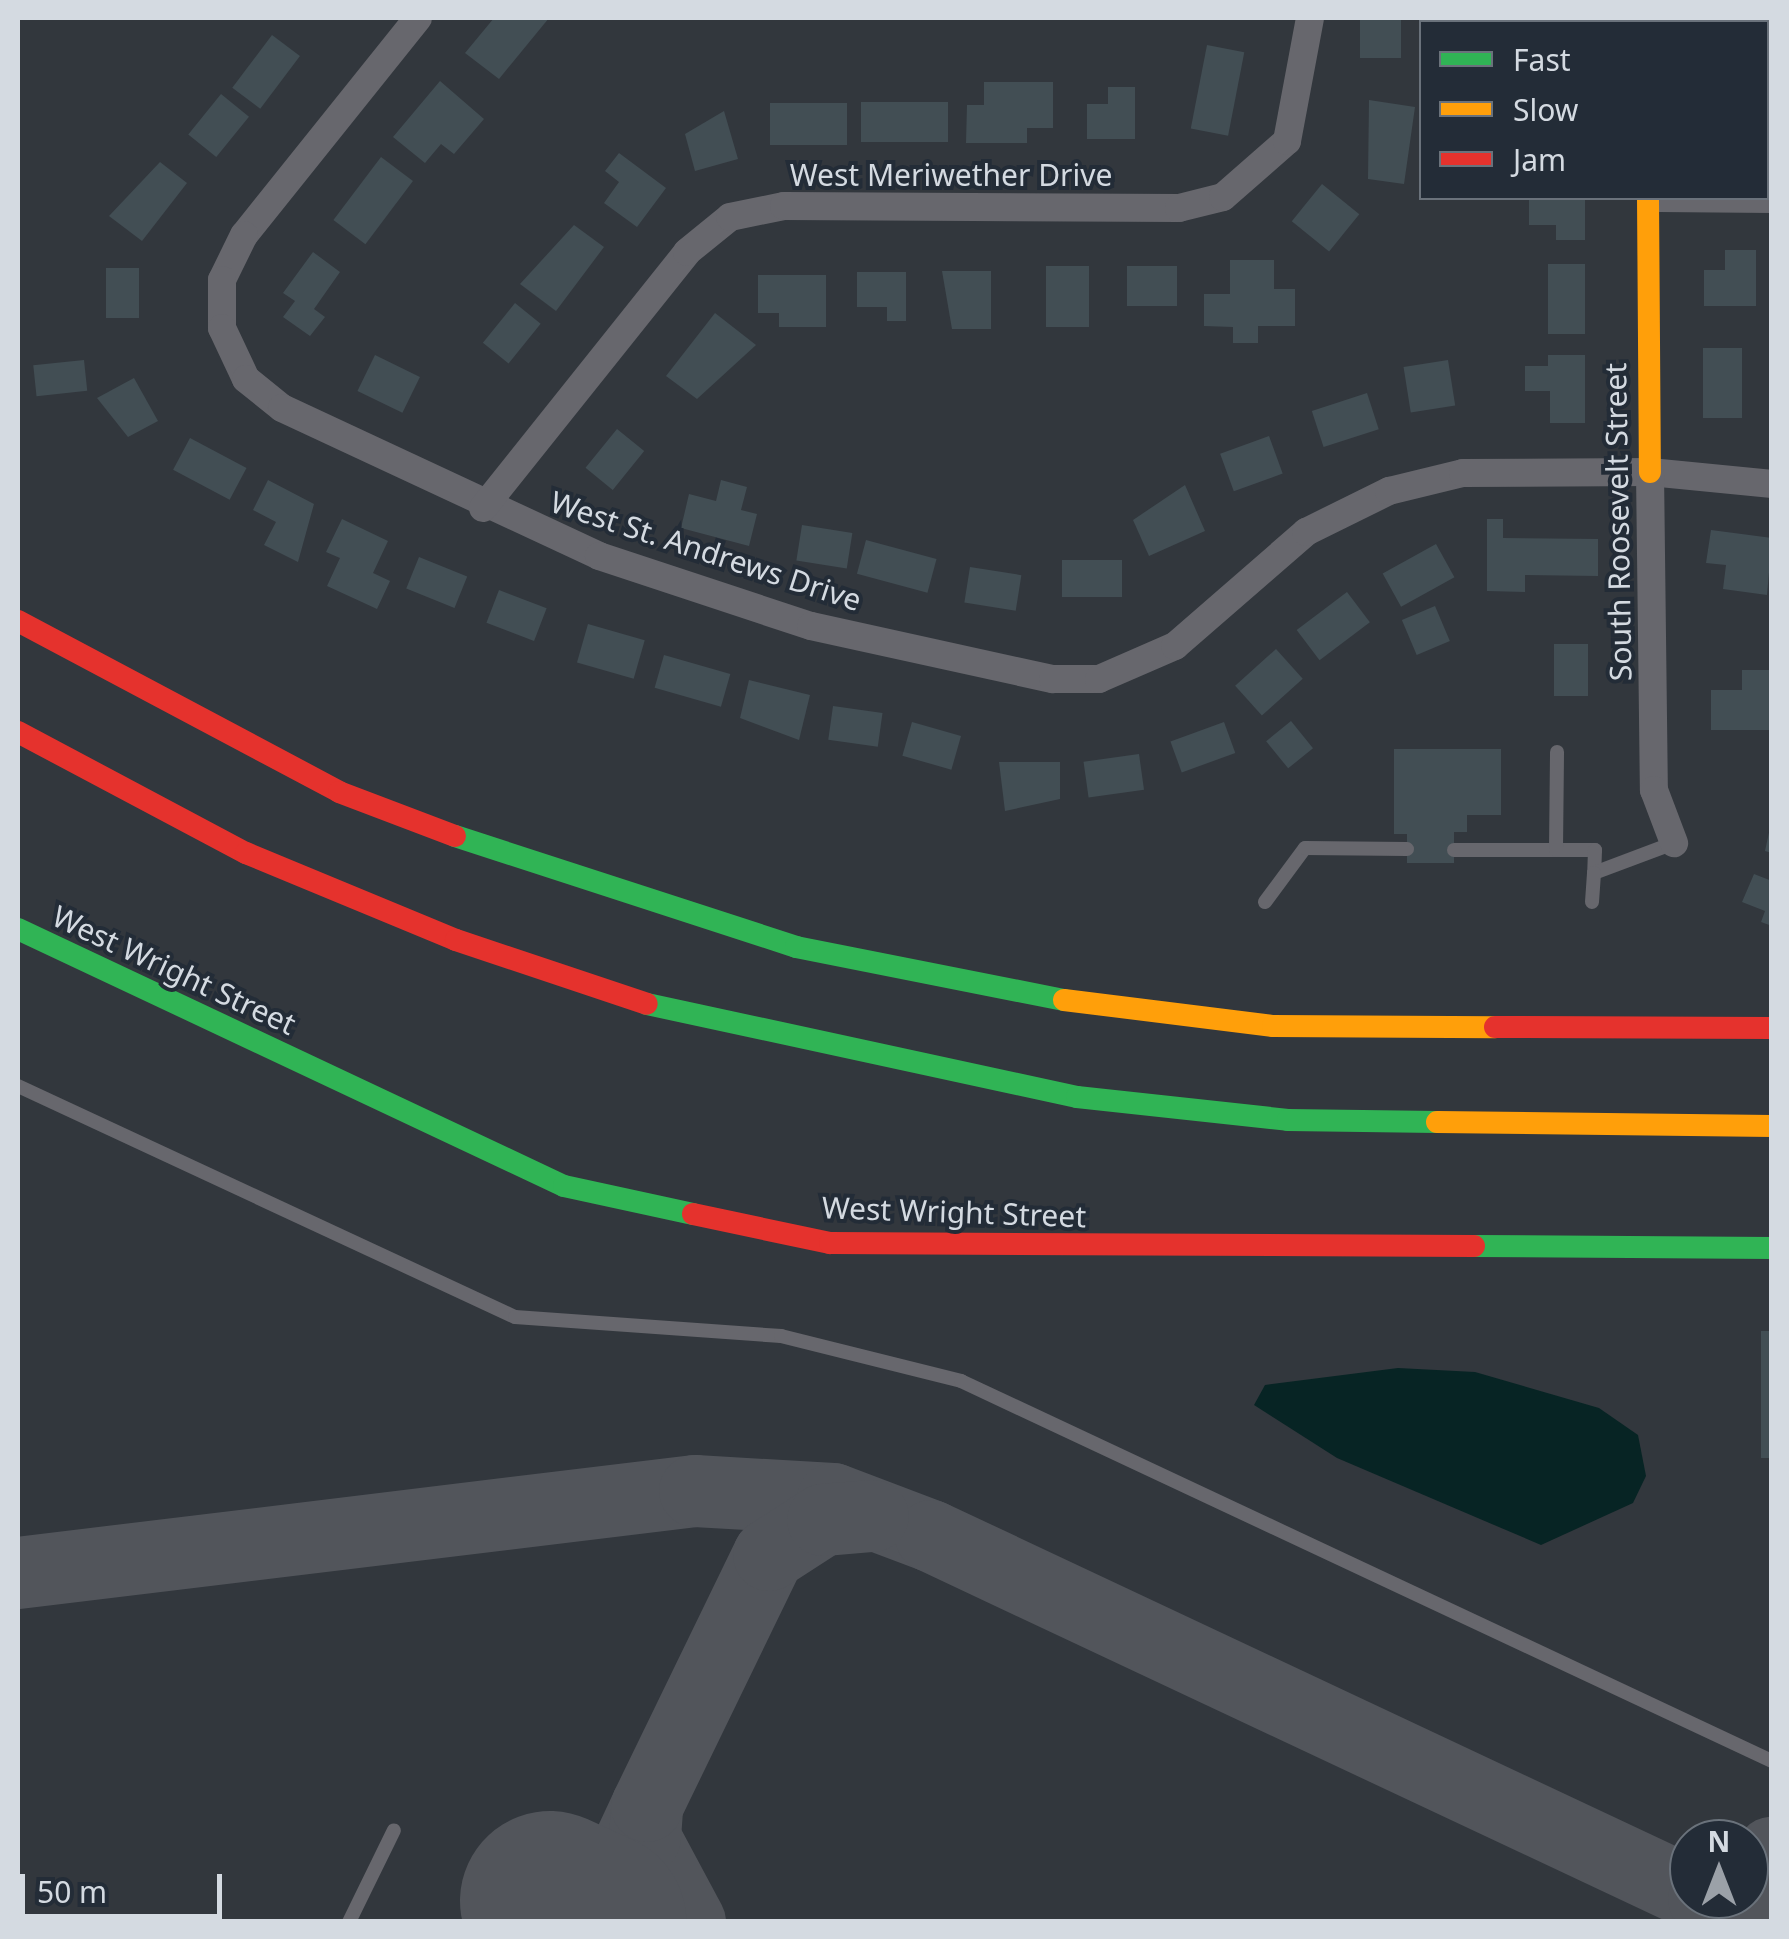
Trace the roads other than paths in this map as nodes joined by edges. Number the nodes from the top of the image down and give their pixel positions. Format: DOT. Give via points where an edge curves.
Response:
graph roads {
  1 [pos="418,18"];
  2 [pos="1310,18"];
  3 [pos="1648,200"];
  4 [pos="1650,472"];
  5 [pos="1772,484"];
  6 [pos="482,508"];
  7 [pos="18,619"];
  8 [pos="18,732"];
  9 [pos="18,750"];
  10 [pos="1558,752"];
  11 [pos="1674,843"];
  12 [pos="1407,849"];
  13 [pos="1454,850"];
  14 [pos="1556,850"];
  15 [pos="246,853"];
  16 [pos="1594,873"];
  17 [pos="1265,902"];
  18 [pos="1592,902"];
  19 [pos="18,930"];
  20 [pos="1772,1028"];
  21 [pos="18,1086"];
  22 [pos="1772,1126"];
  23 [pos="1772,1248"];
  24 [pos="1772,1761"];
  25 [pos="394,1830"];
  26 [pos="350,1922"];
  1 -- 6 [label="street, West St. Andrews Drive" via="244,235 222,280 222,328 246,380 282,408"];
  2 -- 6 [label="street, West Meriwether Drive" via="1287,142 1224,197 1179,208 784,206 730,218 687,252"];
  3 -- 4 [label="main road, South Roosevelt Street"];
  4 -- 5 [label="street, West St. Andrews Drive"];
  4 -- 6 [label="street, West St. Andrews Drive" via="1463,473 1389,491 1306,532 1175,646 1098,679 1053,679 811,626"];
  4 -- 11 [label="street, South Roosevelt Street" via="1654,790"];
  7 -- 20 [label="main road" via="228,738 471,845 872,965 1272,1026"];
  8 -- 15 [label="main road"];
  9 -- 15 [label="main road"];
  10 -- 14 [label="lane"];
  11 -- 16 [label="lane"];
  12 -- 17 [label="lane" via="1305,848"];
  13 -- 14 [label="lane"];
  14 -- 16 [label="lane" via="1596,850"];
  15 -- 22 [label="main road" via="456,940 644,1003 948,1075 1288,1120"];
  16 -- 18 [label="lane"];
  19 -- 23 [label="main road, West Wright Street" via="564,1186 830,1243"];
  21 -- 24 [label="lane" via="515,1318 781,1336 976,1387"];
  25 -- 26 [label="lane"];
}
